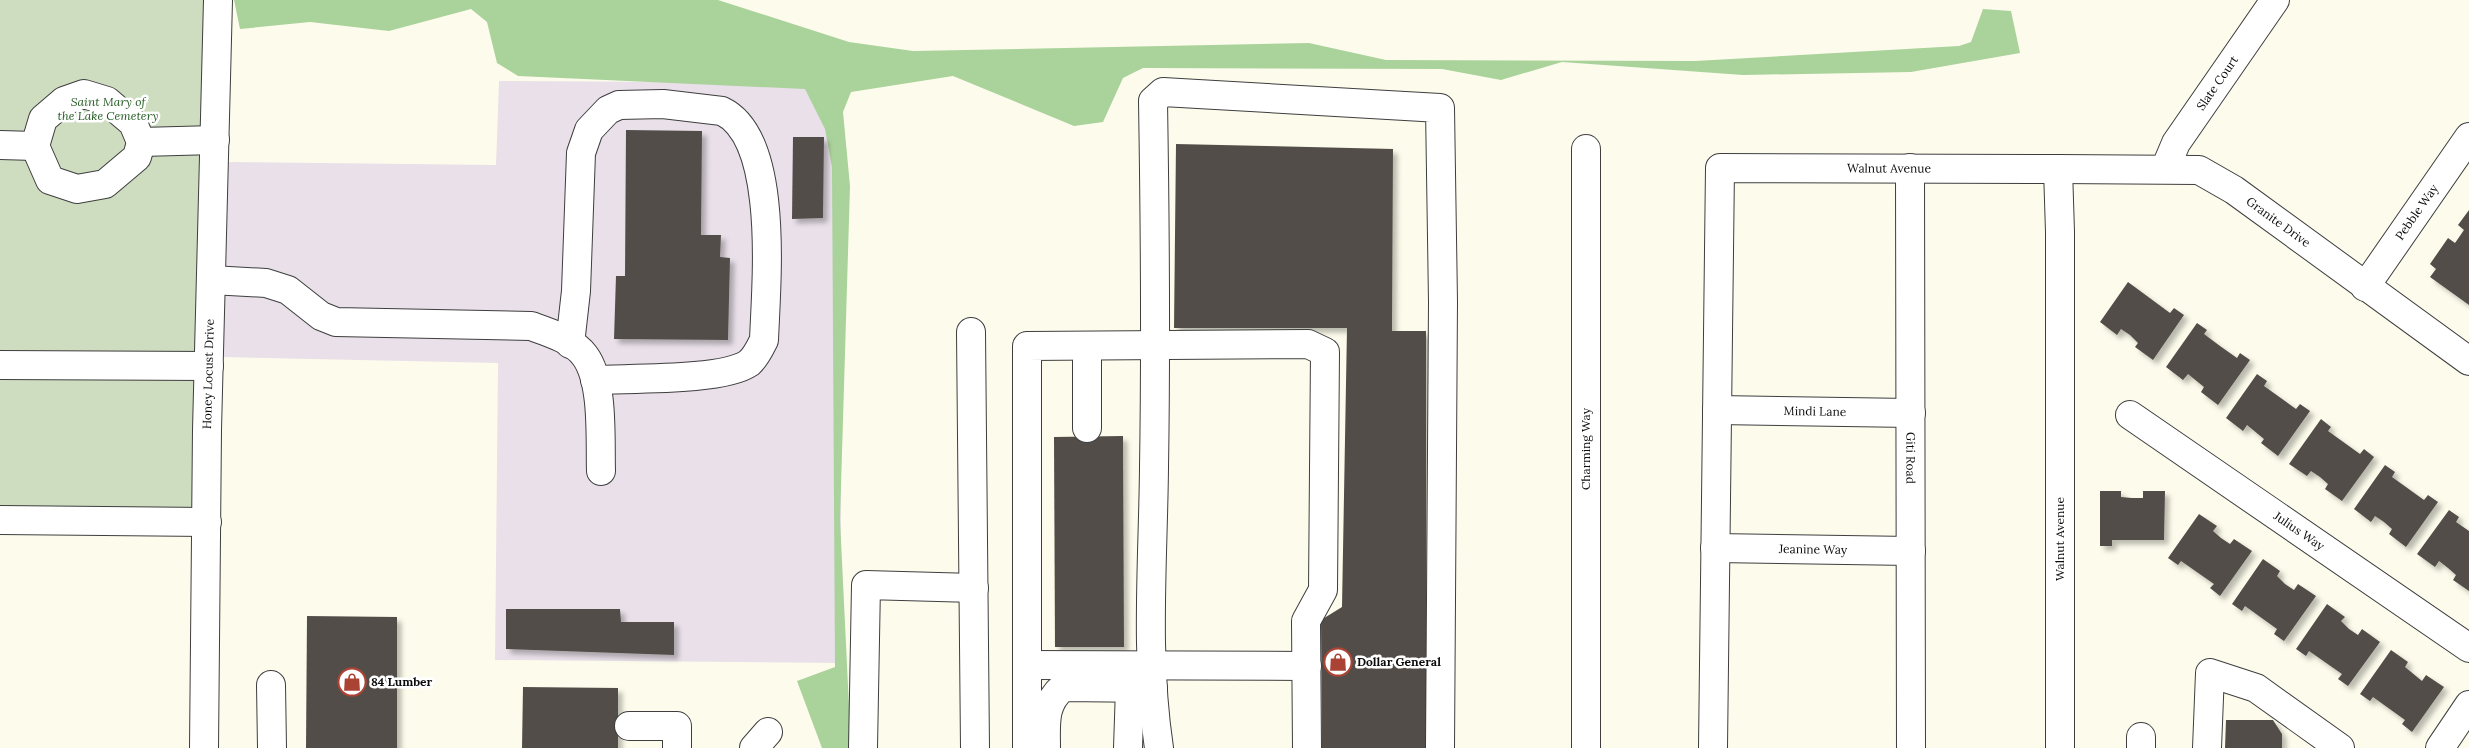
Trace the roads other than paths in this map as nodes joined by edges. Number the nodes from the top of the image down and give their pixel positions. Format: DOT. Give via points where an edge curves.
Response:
graph roads {
  1 [pos="218,0"];
  2 [pos="2275,0"];
  3 [pos="2469,137"];
  4 [pos="215,140"];
  5 [pos="141,142"];
  6 [pos="0,145"];
  7 [pos="35,146"];
  8 [pos="1586,149"];
  9 [pos="1910,168"];
  10 [pos="2058,169"];
  11 [pos="2165,169"];
  12 [pos="211,280"];
  13 [pos="2365,287"];
  14 [pos="971,332"];
  15 [pos="570,344"];
  16 [pos="1156,345"];
  17 [pos="1087,346"];
  18 [pos="2469,361"];
  19 [pos="0,365"];
  20 [pos="209,366"];
  21 [pos="595,380"];
  22 [pos="1717,410"];
  23 [pos="1911,413"];
  24 [pos="2130,415"];
  25 [pos="1087,428"];
  26 [pos="601,471"];
  27 [pos="0,520"];
  28 [pos="207,522"];
  29 [pos="1715,548"];
  30 [pos="1911,551"];
  31 [pos="974,588"];
  32 [pos="2469,648"];
  33 [pos="1028,665"];
  34 [pos="1307,666"];
  35 [pos="1145,680"];
  36 [pos="271,684"];
  37 [pos="2469,705"];
  38 [pos="629,726"];
  39 [pos="204,748"];
  40 [pos="272,748"];
  41 [pos="678,748"];
  42 [pos="863,748"];
  43 [pos="975,748"];
  44 [pos="1027,748"];
  45 [pos="1046,748"];
  46 [pos="1128,748"];
  47 [pos="1159,748"];
  48 [pos="1307,748"];
  49 [pos="1440,748"];
  50 [pos="1586,748"];
  51 [pos="1713,748"];
  52 [pos="1911,748"];
  53 [pos="2060,748"];
  54 [pos="2207,748"];
  55 [pos="2340,748"];
  56 [pos="2440,748"];
  1 -- 4 [label="street, Honey Locust Drive"];
  2 -- 11 [label="street, Slate Court" via="2176,143"];
  3 -- 13 [label="street, Pebble Way"];
  4 -- 5 [label="street"];
  4 -- 12 [label="street, Honey Locust Drive"];
  5 -- 7 [label="street" via="137,157 105,184 77,189 50,180"];
  5 -- 7 [label="street" via="133,123 107,101 84,94 64,101 42,119"];
  6 -- 7 [label="street"];
  8 -- 50 [label="street, Charming Way"];
  9 -- 10 [label="street, Walnut Avenue"];
  9 -- 22 [label="street, Walnut Avenue" via="1720,168"];
  9 -- 23 [label="street, Giti Road"];
  10 -- 11 [label="street, Granite Drive"];
  10 -- 53 [label="street, Walnut Avenue"];
  11 -- 13 [label="street, Granite Drive" via="2200,170 2234,190"];
  12 -- 15 [label="street" via="266,284 288,290 321,316 336,322 531,326"];
  12 -- 20 [label="street, Honey Locust Drive"];
  13 -- 18 [label="street, Granite Drive"];
  14 -- 31 [label="street"];
  15 -- 21 [label="street" via="585,356"];
  15 -- 21 [label="street" via="576,291 581,153 589,130 608,110 619,105 663,104 722,110 730,114 738,121 753,149 766,202 764,340 749,362 716,374"];
  16 -- 17 [label="street"];
  16 -- 34 [label="street" via="1308,344 1325,352 1324,590 1306,621"];
  16 -- 35 [label="street"];
  16 -- 49 [label="street" via="1153,100 1163,92 1440,108 1443,302"];
  17 -- 25 [label="street"];
  17 -- 33 [label="street" via="1027,346"];
  19 -- 20 [label="street"];
  20 -- 28 [label="street, Honey Locust Drive"];
  21 -- 26 [label="street"];
  22 -- 23 [label="street, Mindi Lane"];
  22 -- 29 [label="street, Walnut Avenue"];
  23 -- 30 [label="street, Giti Road"];
  24 -- 32 [label="street, Julius Way"];
  27 -- 28 [label="street"];
  28 -- 39 [label="street, Honey Locust Drive"];
  29 -- 30 [label="street, Jeanine Way"];
  29 -- 51 [label="street, Walnut Avenue"];
  30 -- 52 [label="street, Giti Road"];
  31 -- 42 [label="street" via="866,585"];
  31 -- 43 [label="street"];
  33 -- 35 [label="street"];
  33 -- 44 [label="street"];
  34 -- 35 [label="street"];
  34 -- 48 [label="street"];
  35 -- 45 [label="street" via="1063,687 1055,694 1047,710"];
  35 -- 46 [label="street"];
  35 -- 47 [label="street"];
  36 -- 40 [label="street"];
  37 -- 56 [label="street"];
  38 -- 41 [label="street" via="677,726"];
  54 -- 55 [label="street" via="2210,673 2256,688"];
}
